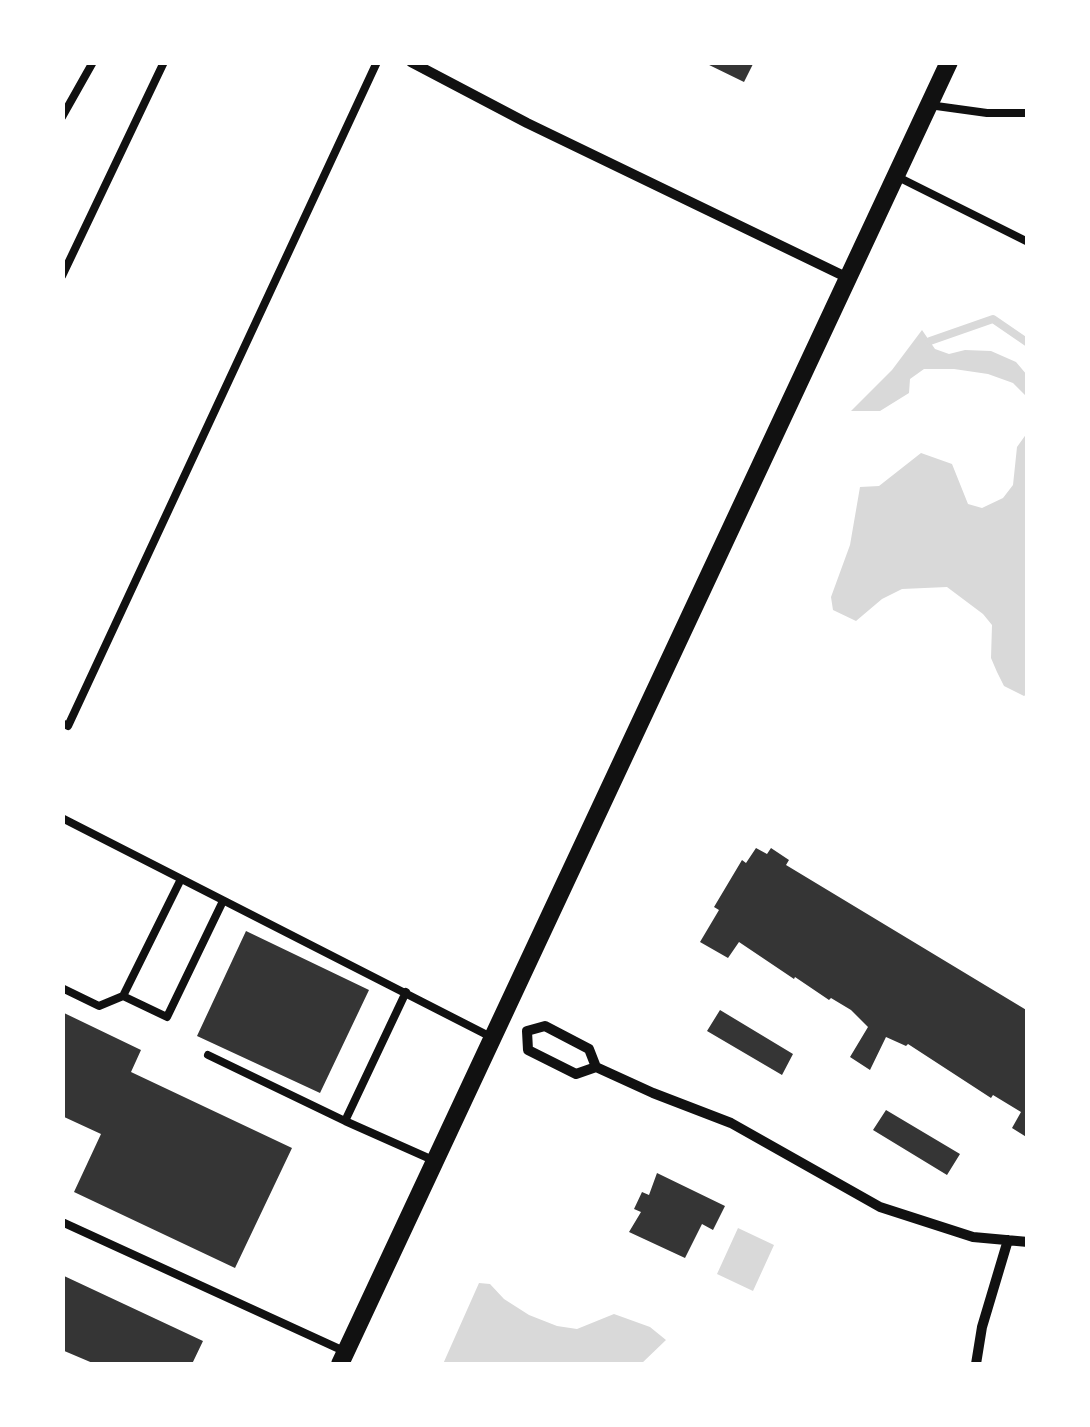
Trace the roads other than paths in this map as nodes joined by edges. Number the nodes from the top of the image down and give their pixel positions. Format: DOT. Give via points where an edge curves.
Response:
graph roads {
  1 [pos="92,62"];
  2 [pos="164,62"];
  3 [pos="378,62"];
  4 [pos="411,62"];
  5 [pos="949,62"];
  6 [pos="930,105"];
  7 [pos="1028,113"];
  8 [pos="62,118"];
  9 [pos="896,176"];
  10 [pos="1028,242"];
  11 [pos="62,276"];
  12 [pos="848,278"];
  13 [pos="62,723"];
  14 [pos="62,818"];
  15 [pos="182,879"];
  16 [pos="223,901"];
  17 [pos="62,988"];
  18 [pos="406,992"];
  19 [pos="124,996"];
  20 [pos="502,1019"];
  21 [pos="527,1031"];
  22 [pos="493,1038"];
  23 [pos="208,1055"];
  24 [pos="596,1068"];
  25 [pos="345,1121"];
  26 [pos="436,1161"];
  27 [pos="62,1222"];
  28 [pos="1008,1240"];
  29 [pos="1028,1242"];
  30 [pos="343,1358"];
  31 [pos="976,1364"];
  1 -- 8 [label="lane"];
  2 -- 11 [label="lane"];
  3 -- 13 [label="lane" via="68,726"];
  4 -- 12 [label="street"];
  5 -- 6 [label="street"];
  6 -- 7 [label="lane"];
  6 -- 9 [label="street"];
  9 -- 10 [label="lane"];
  9 -- 12 [label="street"];
  12 -- 20 [label="street"];
  14 -- 15 [label="lane"];
  15 -- 16 [label="lane"];
  15 -- 19 [label="lane"];
  16 -- 18 [label="lane"];
  16 -- 19 [label="lane" via="167,1018"];
  17 -- 19 [label="lane" via="99,1006"];
  18 -- 22 [label="lane"];
  18 -- 25 [label="lane"];
  20 -- 21 [label="street"];
  20 -- 22 [label="street"];
  21 -- 24 [label="street" via="545,1026 589,1049"];
  21 -- 24 [label="street" via="528,1050 576,1074"];
  22 -- 26 [label="street"];
  23 -- 25 [label="lane"];
  24 -- 28 [label="street" via="760,1136 880,1206 973,1237"];
  25 -- 26 [label="lane"];
  26 -- 30 [label="street"];
  27 -- 30 [label="lane"];
  28 -- 29 [label="street"];
  28 -- 31 [label="street"];
}
